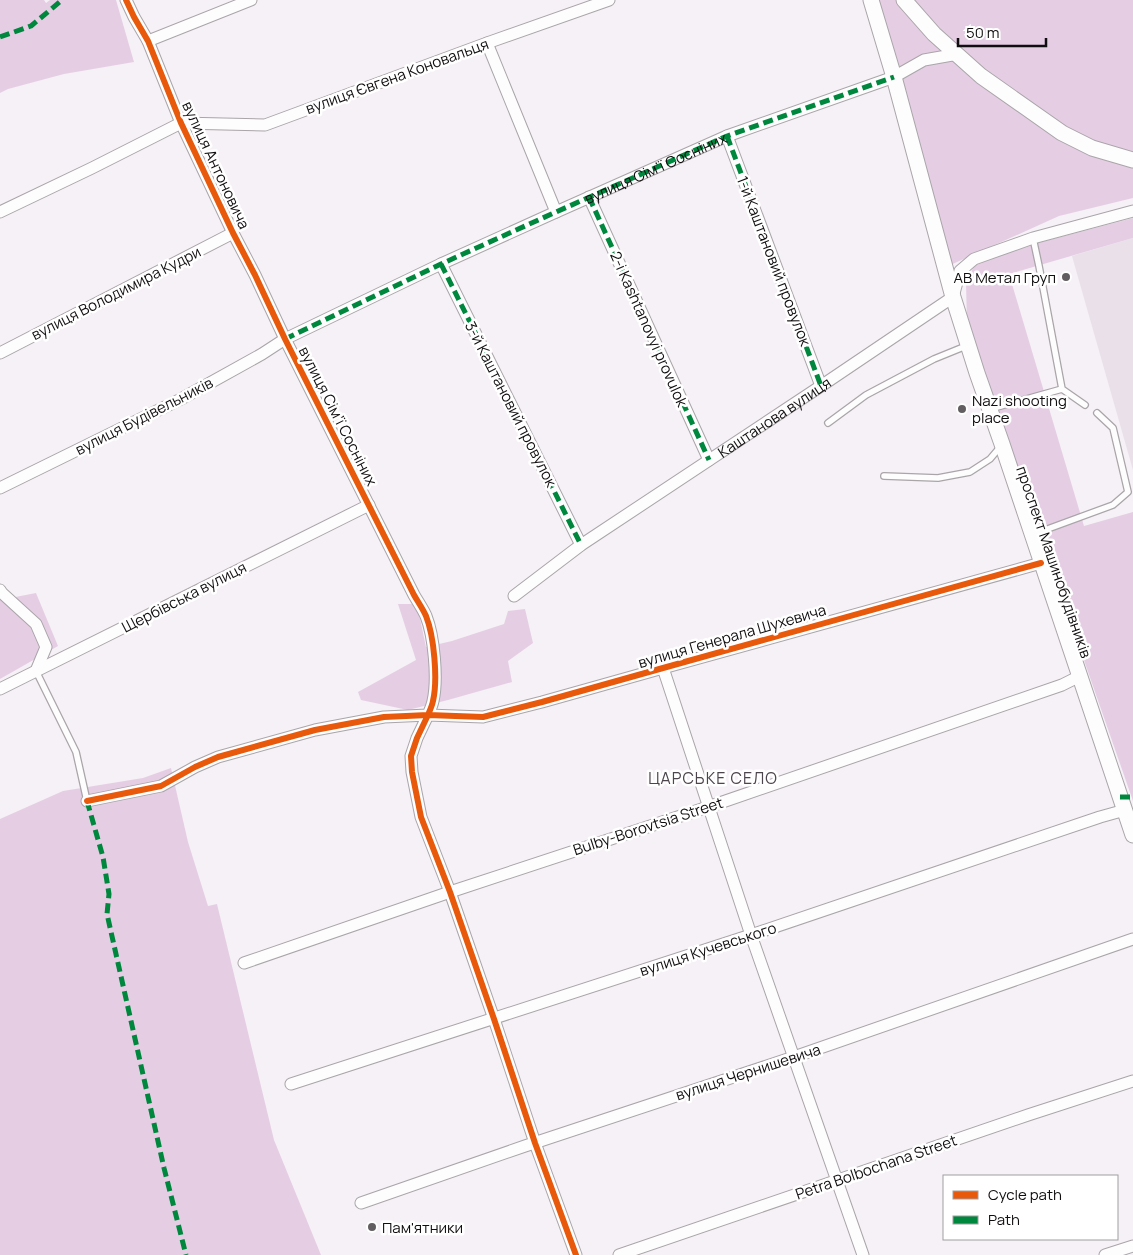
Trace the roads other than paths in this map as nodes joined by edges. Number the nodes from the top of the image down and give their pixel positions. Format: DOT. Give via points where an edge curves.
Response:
graph roads {
  1 [pos="126,0"];
  2 [pos="252,0"];
  3 [pos="609,0"];
  4 [pos="871,0"];
  5 [pos="904,0"];
  6 [pos="148,41"];
  7 [pos="486,44"];
  8 [pos="958,54"];
  9 [pos="894,77"];
  10 [pos="181,123"];
  11 [pos="727,136"];
  12 [pos="1133,160"];
  13 [pos="589,197"];
  14 [pos="1133,211"];
  15 [pos="0,212"];
  16 [pos="556,212"];
  17 [pos="233,232"];
  18 [pos="1032,238"];
  19 [pos="441,264"];
  20 [pos="953,297"];
  21 [pos="285,339"];
  22 [pos="968,345"];
  23 [pos="0,353"];
  24 [pos="821,386"];
  25 [pos="1062,389"];
  26 [pos="1085,405"];
  27 [pos="990,409"];
  28 [pos="1097,413"];
  29 [pos="828,424"];
  30 [pos="1002,444"];
  31 [pos="709,460"];
  32 [pos="884,476"];
  33 [pos="0,488"];
  34 [pos="369,505"];
  35 [pos="1032,535"];
  36 [pos="581,545"];
  37 [pos="1041,563"];
  38 [pos="0,590"];
  39 [pos="514,596"];
  40 [pos="663,668"];
  41 [pos="36,671"];
  42 [pos="1080,676"];
  43 [pos="0,689"];
  44 [pos="428,715"];
  45 [pos="87,801"];
  46 [pos="708,807"];
  47 [pos="1125,810"];
  48 [pos="1133,835"];
  49 [pos="450,892"];
  50 [pos="751,935"];
  51 [pos="1133,939"];
  52 [pos="244,963"];
  53 [pos="494,1019"];
  54 [pos="794,1058"];
  55 [pos="1133,1081"];
  56 [pos="291,1084"];
  57 [pos="535,1143"];
  58 [pos="837,1181"];
  59 [pos="361,1203"];
  60 [pos="1133,1246"];
  61 [pos="576,1255"];
  62 [pos="619,1255"];
  63 [pos="863,1255"];
  64 [pos="1105,1255"];
  1 -- 6 [label="street, вулиця Антоновича"];
  2 -- 6 [label="street"];
  3 -- 7 [label="street, вулиця Євгена Коновальця"];
  4 -- 9 [label="street"];
  5 -- 8 [label="street" via="934,34"];
  6 -- 10 [label="street, вулиця Антоновича"];
  7 -- 10 [label="street, вулиця Євгена Коновальця" via="265,125"];
  7 -- 16 [label="street"];
  8 -- 9 [label="street, вулиця Сім’ї Сосніних" via="924,60"];
  8 -- 12 [label="street" via="981,76 1062,133 1092,148"];
  9 -- 11 [label="street, вулиця Сім’ї Сосніних"];
  9 -- 20 [label="street"];
  10 -- 15 [label="street"];
  10 -- 17 [label="street, вулиця Антоновича"];
  11 -- 13 [label="street, вулиця Сім’ї Сосніних"];
  11 -- 24 [label="street, 1-й Каштановий провулок"];
  13 -- 16 [label="street, вулиця Сім’ї Сосніних"];
  13 -- 31 [label="street, 2-i Kashtanovyi provulok"];
  14 -- 18 [label="street"];
  16 -- 19 [label="street, вулиця Сім’ї Сосніних"];
  17 -- 21 [label="street, вулиця Антоновича"];
  17 -- 23 [label="street, вулиця Володимира Кудри"];
  18 -- 20 [label="street" via="974,259 960,271"];
  18 -- 25 [label="lane"];
  19 -- 21 [label="street, вулиця Сім’ї Сосніних"];
  19 -- 36 [label="street, 3-й Каштановий провулок"];
  20 -- 22 [label="street, проспект Машинобудівників"];
  20 -- 24 [label="street, Каштанова вулиця"];
  21 -- 33 [label="street, вулиця Будівельників" via="181,399"];
  21 -- 34 [label="street, вулиця Сім’ї Сосніних"];
  22 -- 27 [label="street, проспект Машинобудівників"];
  22 -- 29 [label="lane" via="866,395"];
  24 -- 31 [label="street, Каштанова вулиця"];
  25 -- 26 [label="lane"];
  25 -- 27 [label="lane"];
  27 -- 30 [label="street, проспект Машинобудівників"];
  28 -- 35 [label="lane" via="1113,428 1128,492 1113,505"];
  30 -- 32 [label="lane" via="990,459 970,472 938,478"];
  30 -- 35 [label="street, проспект Машинобудівників"];
  31 -- 36 [label="street, Каштанова вулиця"];
  34 -- 41 [label="street, Щербівська вулиця"];
  34 -- 44 [label="street" via="426,616 435,670 434,698"];
  35 -- 37 [label="street, проспект Машинобудівників"];
  36 -- 39 [label="street, Каштанова вулиця"];
  37 -- 40 [label="street, вулиця Генерала Шухевича"];
  37 -- 42 [label="street, проспект Машинобудівників"];
  38 -- 41 [label="street" via="36,624 46,648"];
  40 -- 44 [label="street, вулиця Генерала Шухевича" via="483,717"];
  40 -- 46 [label="street"];
  41 -- 43 [label="street, Щербівська вулиця"];
  41 -- 45 [label="lane" via="76,752"];
  42 -- 46 [label="street, Bulby-Borovtsia Street" via="1062,685"];
  42 -- 47 [label="street, проспект Машинобудівників"];
  44 -- 45 [label="street, вулиця Генерала Шухевича" via="384,717 315,730 218,758 161,786"];
  44 -- 49 [label="street" via="416,738 411,756 412,772 422,817"];
  46 -- 49 [label="street, Bulby-Borovtsia Street"];
  46 -- 50 [label="street"];
  47 -- 48 [label="street, проспект Машинобудівників"];
  47 -- 50 [label="street, вулиця Кучевського"];
  49 -- 52 [label="street, Bulby-Borovtsia Street"];
  49 -- 53 [label="street"];
  50 -- 53 [label="street, вулиця Кучевського"];
  50 -- 54 [label="street"];
  51 -- 54 [label="street, вулиця Чернишевича"];
  53 -- 56 [label="street, вулиця Кучевського"];
  53 -- 57 [label="street"];
  54 -- 57 [label="street, вулиця Чернишевича"];
  54 -- 58 [label="street"];
  55 -- 58 [label="street, Petra Bolbochana Street"];
  57 -- 59 [label="street, вулиця Чернишевича"];
  57 -- 61 [label="street"];
  58 -- 62 [label="street, Petra Bolbochana Street"];
  58 -- 63 [label="street"];
  60 -- 64 [label="street"];
}
